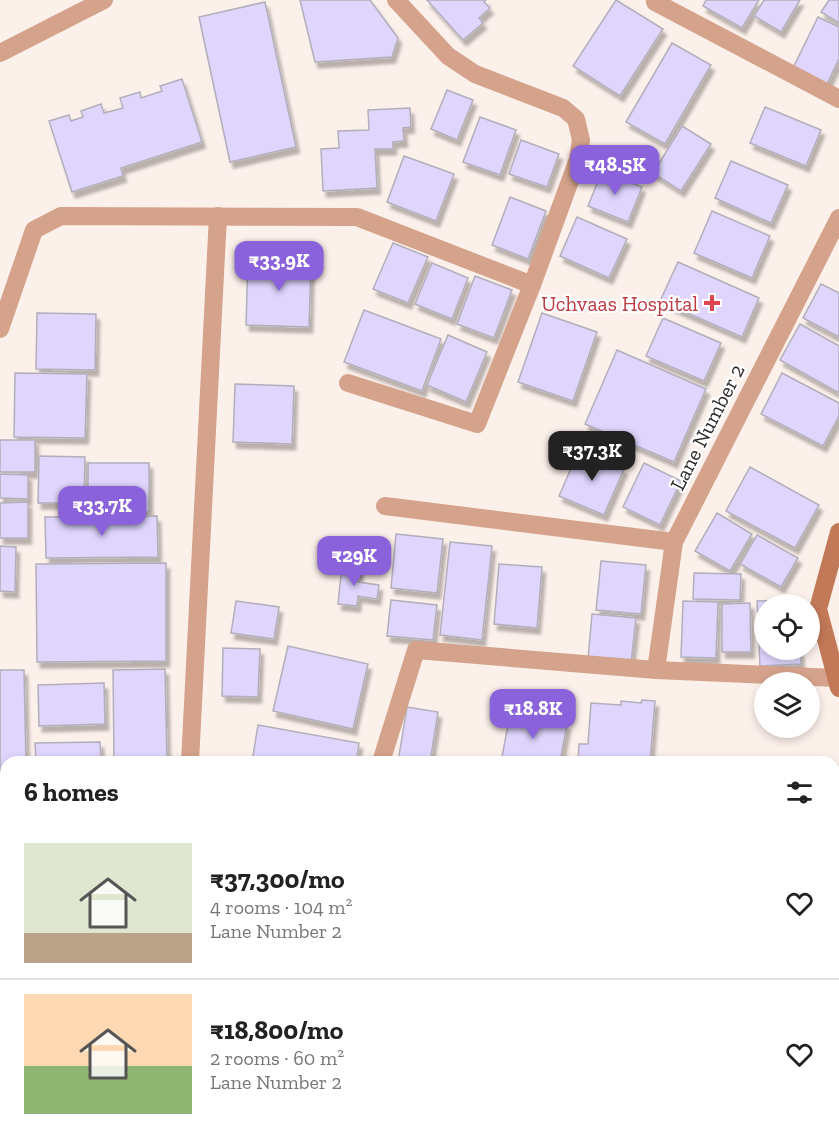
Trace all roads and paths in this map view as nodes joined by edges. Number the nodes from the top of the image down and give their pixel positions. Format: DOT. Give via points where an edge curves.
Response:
graph roads {
  1 [pos="104,0"];
  2 [pos="396,0"];
  3 [pos="656,2"];
  4 [pos="0,53"];
  5 [pos="839,99"];
  6 [pos="218,216"];
  7 [pos="839,218"];
  8 [pos="532,285"];
  9 [pos="0,329"];
  10 [pos="348,383"];
  11 [pos="385,506"];
  12 [pos="839,532"];
  13 [pos="674,542"];
  14 [pos="657,670"];
  15 [pos="838,683"];
  16 [pos="190,756"];
  17 [pos="383,756"];
  1 -- 4 [label="street"];
  2 -- 8 [label="street" via="448,56 475,74 564,108 576,119 581,140 578,159"];
  3 -- 5 [label="street"];
  6 -- 8 [label="street" via="357,218"];
  6 -- 9 [label="street" via="61,216 34,230"];
  6 -- 16 [label="street"];
  7 -- 13 [label="street, Lane Number 2"];
  8 -- 10 [label="street" via="477,424"];
  11 -- 13 [label="street"];
  12 -- 15 [label="street" via="818,609"];
  13 -- 14 [label="street, Lane Number 2"];
  14 -- 15 [label="street"];
  14 -- 17 [label="street" via="416,650"];
}
